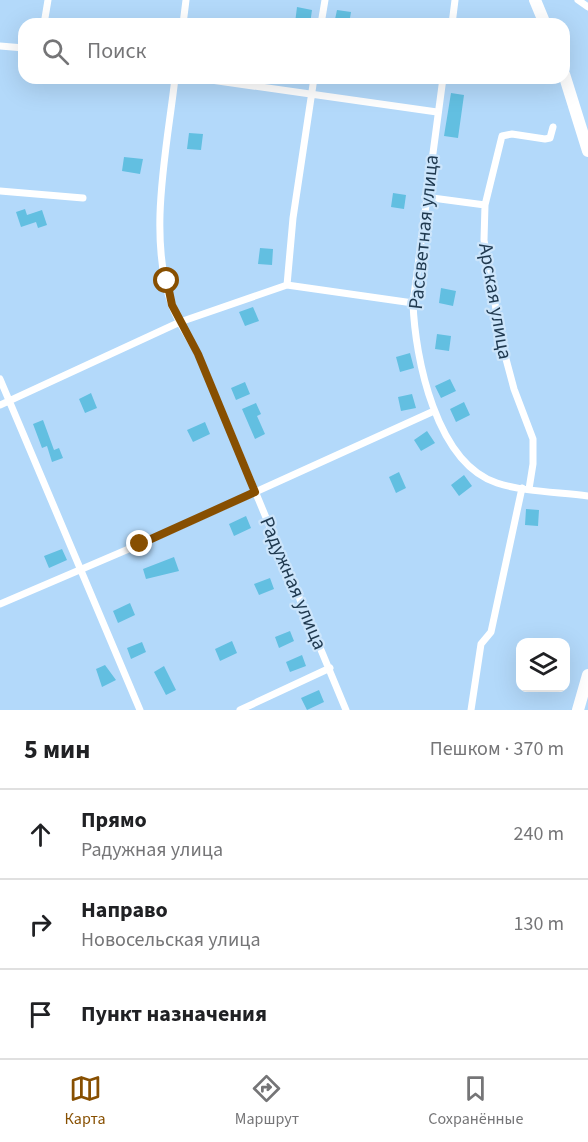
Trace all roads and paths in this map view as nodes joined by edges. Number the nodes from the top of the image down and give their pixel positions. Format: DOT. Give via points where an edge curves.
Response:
graph roads {
  1 [pos="48,0"];
  2 [pos="186,0"];
  3 [pos="325,0"];
  4 [pos="455,0"];
  5 [pos="535,0"];
  6 [pos="578,0"];
  7 [pos="588,7"];
  8 [pos="45,18"];
  9 [pos="184,18"];
  10 [pos="322,18"];
  11 [pos="453,18"];
  12 [pos="542,18"];
  13 [pos="0,46"];
  14 [pos="18,48"];
  15 [pos="174,84"];
  16 [pos="235,84"];
  17 [pos="313,84"];
  18 [pos="442,84"];
  19 [pos="567,84"];
  20 [pos="311,96"];
  21 [pos="437,112"];
  22 [pos="553,127"];
  23 [pos="588,151"];
  24 [pos="0,191"];
  25 [pos="426,197"];
  26 [pos="83,198"];
  27 [pos="485,206"];
  28 [pos="287,285"];
  29 [pos="413,303"];
  30 [pos="180,322"];
  31 [pos="0,379"];
  32 [pos="9,400"];
  33 [pos="0,405"];
  34 [pos="434,411"];
  35 [pos="526,488"];
  36 [pos="255,492"];
  37 [pos="588,496"];
  38 [pos="80,570"];
  39 [pos="0,604"];
  40 [pos="330,668"];
  41 [pos="588,675"];
  42 [pos="140,710"];
  43 [pos="240,710"];
  44 [pos="346,710"];
  45 [pos="471,710"];
  46 [pos="578,710"];
  1 -- 8 [label="street"];
  2 -- 9 [label="street"];
  3 -- 10 [label="street"];
  4 -- 11 [label="street"];
  5 -- 12 [label="main road"];
  6 -- 7 [label="street"];
  13 -- 14 [label="street"];
  15 -- 30 [label="street, Радужная улица" via="160,212 167,281"];
  16 -- 20 [label="street"];
  17 -- 20 [label="street"];
  18 -- 21 [label="street, Рассветная улица"];
  19 -- 23 [label="main road"];
  20 -- 21 [label="street"];
  20 -- 28 [label="street"];
  21 -- 25 [label="street, Рассветная улица"];
  22 -- 27 [label="street, Арская улица" via="550,138 545,139 502,135"];
  24 -- 26 [label="street"];
  25 -- 27 [label="street"];
  25 -- 29 [label="street, Рассветная улица"];
  27 -- 35 [label="street, Арская улица" via="484,240 502,344 533,439 533,464"];
  28 -- 29 [label="street"];
  28 -- 30 [label="street"];
  29 -- 34 [label="street, Рассветная улица" via="414,329"];
  30 -- 32 [label="street"];
  30 -- 36 [label="street, Радужная улица" via="198,354"];
  31 -- 32 [label="street"];
  32 -- 33 [label="street"];
  32 -- 38 [label="street"];
  34 -- 35 [label="street, Рассветная улица" via="447,436 476,471 496,483"];
  34 -- 36 [label="street"];
  35 -- 37 [label="street, Рассветная улица"];
  35 -- 45 [label="street, Арская улица" via="491,632 481,644"];
  36 -- 38 [label="street"];
  36 -- 40 [label="street, Радужная улица"];
  38 -- 39 [label="street"];
  38 -- 42 [label="street"];
  40 -- 43 [label="street"];
  40 -- 44 [label="street, Радужная улица"];
  41 -- 46 [label="main road"];
}
